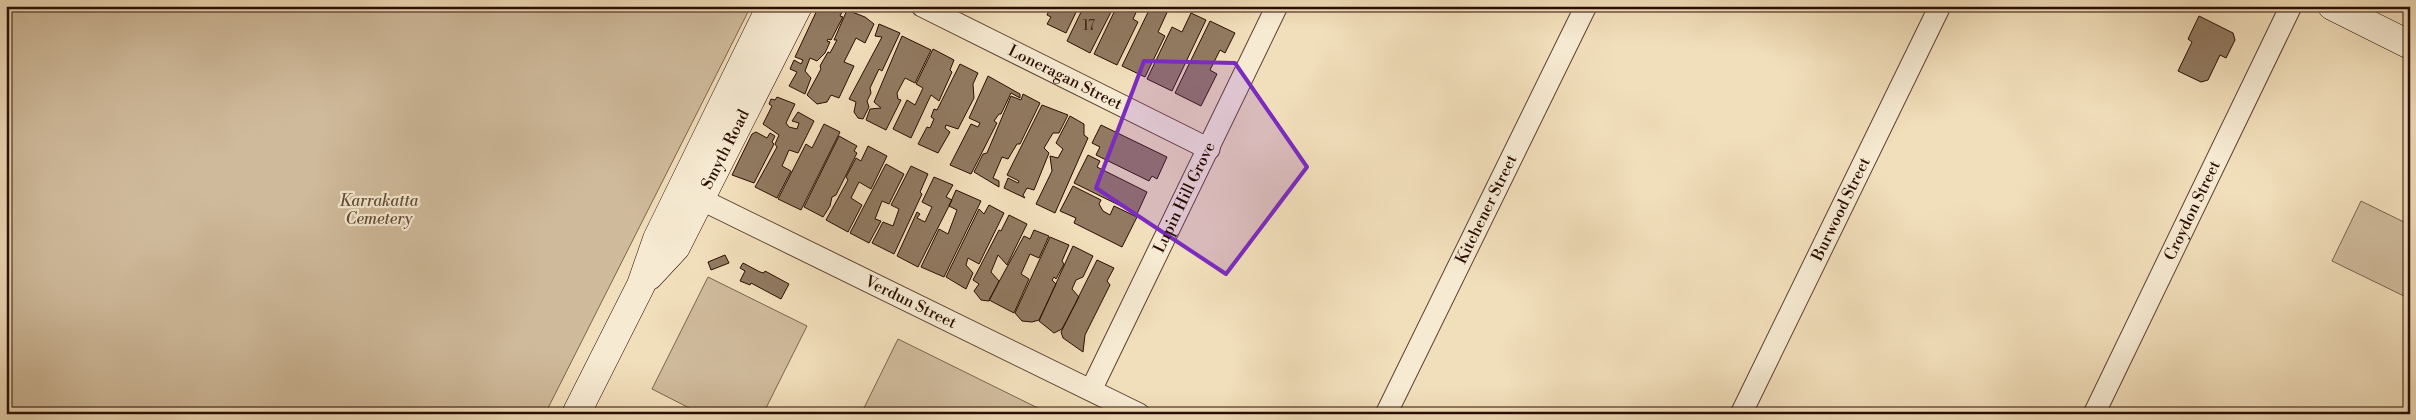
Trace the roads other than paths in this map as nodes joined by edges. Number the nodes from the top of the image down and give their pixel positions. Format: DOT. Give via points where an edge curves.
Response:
graph roads {
  1 [pos="771,6"];
  2 [pos="798,6"];
  3 [pos="922,6"];
  4 [pos="1277,6"];
  5 [pos="1586,6"];
  6 [pos="1940,6"];
  7 [pos="2291,6"];
  8 [pos="2332,6"];
  9 [pos="2410,45"];
  10 [pos="1208,149"];
  11 [pos="691,194"];
  12 [pos="1091,390"];
  13 [pos="576,414"];
  14 [pos="1139,414"];
  15 [pos="1386,414"];
  16 [pos="1741,414"];
  17 [pos="2094,414"];
  1 -- 11 [label="main road, Smyth Road"];
  2 -- 11 [label="main road, Smyth Road"];
  3 -- 10 [label="street, Loneragan Street"];
  4 -- 10 [label="street, Lupin Hill Grove"];
  5 -- 15 [label="street, Kitchener Street"];
  6 -- 16 [label="street, Burwood Street"];
  7 -- 17 [label="street, Croydon Street"];
  8 -- 9 [label="main road"];
  10 -- 12 [label="street, Lupin Hill Grove"];
  11 -- 12 [label="street, Verdun Street"];
  11 -- 13 [label="main road, Smyth Road" via="657,238 642,285"];
  12 -- 14 [label="street, Verdun Street"];
}
